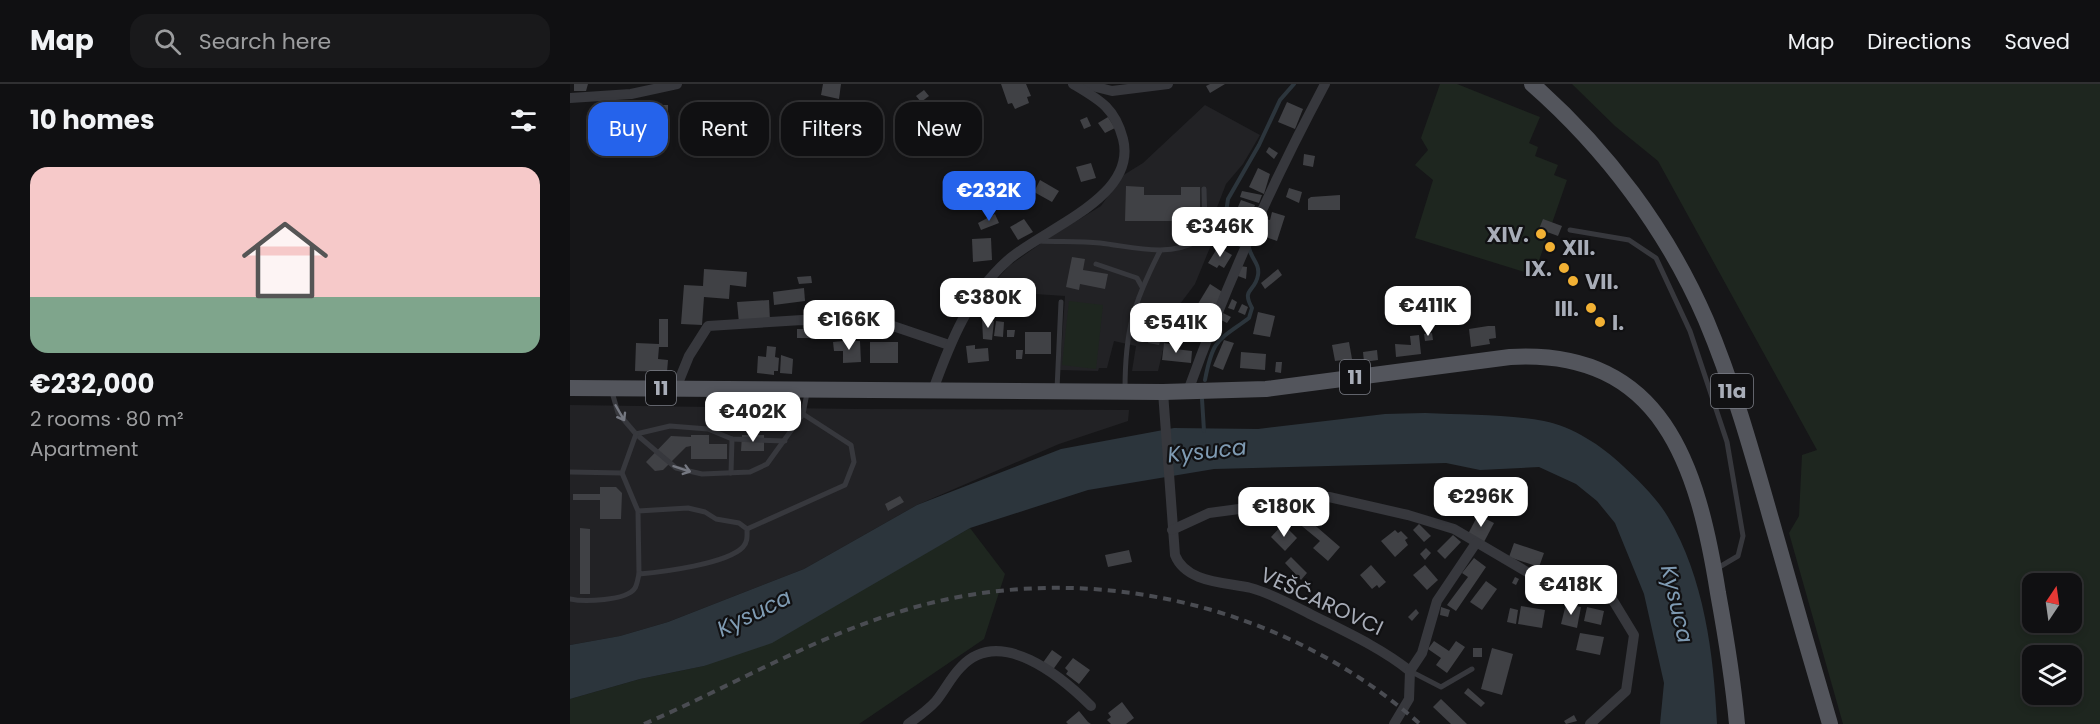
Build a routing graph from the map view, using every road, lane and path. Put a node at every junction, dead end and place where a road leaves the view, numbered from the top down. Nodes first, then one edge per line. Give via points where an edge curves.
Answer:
1 (677, 84) edge
2 (1073, 84) edge
3 (1084, 84) edge
4 (1168, 84) edge
5 (1325, 84) edge
6 (1533, 84) edge
7 (570, 98) edge
8 (1204, 189) dead end
9 (1570, 230) dead end
10 (1034, 241) junction
11 (1160, 251) junction
12 (1096, 264) dead end
13 (1142, 287) junction
14 (1061, 302) dead end
15 (949, 345) junction
16 (570, 388) edge
17 (610, 388) junction
18 (676, 388) junction
19 (808, 390) junction
20 (933, 390) junction
21 (1057, 390) junction
22 (1125, 390) junction
23 (1188, 391) junction
24 (1163, 392) junction
25 (803, 414) junction
26 (636, 434) junction
27 (732, 439) junction
28 (784, 441) junction
29 (570, 472) edge
30 (622, 473) junction
31 (731, 473) junction
32 (638, 511) junction
33 (747, 529) junction
34 (1172, 530) junction
35 (1476, 543) junction
36 (1715, 570) junction
37 (639, 574) junction
38 (570, 599) edge
39 (1472, 669) dead end
40 (1410, 671) junction
41 (1091, 706) dead end
42 (908, 724) edge
43 (1394, 724) edge
44 (1590, 724) edge
45 (1737, 724) edge
46 (1830, 724) edge

1 - 7 street via 631,94
2 - 10 street via 1100,101 1117,119 1126,152 1116,178 1099,199
3 - 4 street via 1112,91
5 - 23 street via 1247,239
6 - 46 main road, 11a via 1605,159 1652,221 1680,269 1721,358 1742,418
8 - 11 lane via 1205,224 1199,240 1184,249
9 - 36 lane via 1629,240 1656,258 1690,331 1727,441 1743,536 1738,556
10 - 11 lane via 1097,242
10 - 15 street via 1008,260 977,295
11 - 13 lane
12 - 13 lane via 1137,278
13 - 22 lane via 1125,346
14 - 21 lane
15 - 18 street via 890,324 802,320 708,326 689,356
15 - 20 street
16 - 17 main road, 11
17 - 18 main road, 11
17 -> 26 lane via 618,413
18 - 19 main road, 11
19 - 20 main road, 11
19 - 25 lane
20 - 21 main road, 11
21 - 22 main road, 11
22 - 24 main road, 11
23 - 24 main road, 11
23 - 36 main road, 11 via 1266,389 1510,357 1542,355 1584,364 1623,384 1645,401 1666,427 1698,492
24 - 34 street, VEŠČAROVCI
25 - 28 lane
25 - 33 lane via 851,445 854,462 845,485
26 - 27 lane via 670,426 708,429
26 - 30 lane
26 -> 31 lane via 676,468 702,474
27 - 28 lane
27 - 31 lane
28 - 31 lane via 767,464 750,472
29 - 30 lane
30 - 32 lane
32 - 33 lane via 688,507
32 - 37 lane
33 - 37 lane via 748,539 742,548 730,554 676,571
34 - 35 street via 1209,513 1329,497 1442,526
34 - 40 street, VEŠČAROVCI via 1179,566 1191,575 1276,597 1385,652
35 - 40 street via 1437,601 1422,653
35 - 44 street via 1527,572 1603,584 1634,635 1626,691
36 - 45 main road, 11
37 - 38 lane via 635,588 625,597
39 - 40 lane via 1441,687
40 - 43 street via 1409,699
41 - 42 street via 1073,688 1032,660 996,652 970,658 936,701

